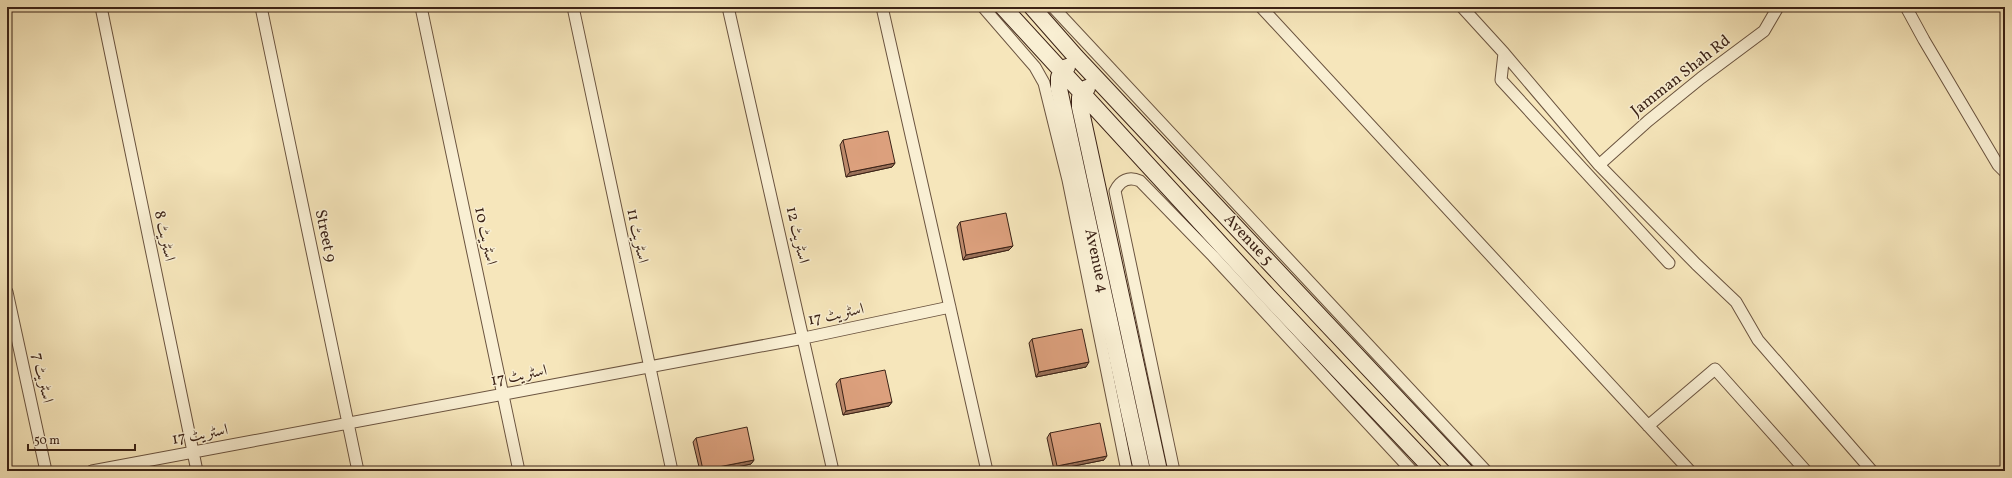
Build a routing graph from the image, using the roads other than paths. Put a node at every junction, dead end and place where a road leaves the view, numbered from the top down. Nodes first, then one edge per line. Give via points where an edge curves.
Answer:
1 (101, 7) edge
2 (261, 7) edge
3 (421, 7) edge
4 (573, 7) edge
5 (728, 7) edge
6 (882, 7) edge
7 (983, 7) edge
8 (1003, 7) edge
9 (1032, 7) edge
10 (1053, 7) edge
11 (1261, 7) edge
12 (1462, 7) edge
13 (1778, 7) edge
14 (1906, 7) edge
15 (1504, 53) junction
16 (1076, 57) junction
17 (1062, 72) junction
18 (1097, 79) junction
19 (1082, 93) junction
20 (1600, 165) junction
21 (2005, 172) edge
22 (1669, 263) dead end
23 (7, 292) edge
24 (950, 307) junction
25 (804, 338) junction
26 (649, 368) junction
27 (502, 395) junction
28 (347, 424) junction
29 (1648, 426) junction
30 (192, 452) junction
31 (46, 471) edge
32 (92, 471) edge
33 (196, 471) edge
34 (358, 471) edge
35 (518, 471) edge
36 (672, 471) edge
37 (833, 471) edge
38 (987, 471) edge
39 (1127, 471) edge
40 (1142, 471) edge
41 (1159, 471) edge
42 (1174, 471) edge
43 (1412, 471) edge
44 (1434, 471) edge
45 (1465, 471) edge
46 (1486, 471) edge
47 (1690, 471) edge
48 (1806, 471) edge
49 (1872, 471) edge

1 - 30 street, اسٹریٹ 8
2 - 28 street, Street 9
3 - 27 street, اسٹریٹ 10
4 - 26 street, اسٹریٹ 11
5 - 25 street, اسٹریٹ 12
6 - 24 street
7 - 39 street via 1035,67 1044,84 1068,180
8 - 17 main road, Avenue 5
9 - 16 main road, Avenue 5
10 - 46 street
11 - 29 street
12 - 15 street
13 - 20 street, Jamman Shah Rd via 1764,31 1660,112
14 - 21 street via 1998,165
15 - 20 street
15 - 22 street via 1501,80
16 - 17 main road
16 - 18 main road, Avenue 5
17 - 19 main road, Avenue 5
17 - 40 main road, Avenue 4 via 1058,82 1059,89
18 - 19 main road
18 - 45 main road, Avenue 5
19 - 41 main road, Avenue 4 via 1080,107
19 - 44 main road, Avenue 5
20 - 49 street via 1736,302 1758,340
23 - 31 street, اسٹریٹ 7
24 - 25 street, اسٹریٹ 17
24 - 38 street
25 - 26 street, اسٹریٹ 17
25 - 37 street, اسٹریٹ 12
26 - 27 street, اسٹریٹ 17
26 - 36 street, اسٹریٹ 11
27 - 28 street, اسٹریٹ 17
27 - 35 street, اسٹریٹ 10
28 - 30 street, اسٹریٹ 17
28 - 34 street, Street 9
29 - 47 street
29 - 48 street via 1715,369
30 - 32 street, اسٹریٹ 17
30 - 33 street, اسٹریٹ 8
42 - 43 street via 1115,191 1121,182 1127,179 1140,181

